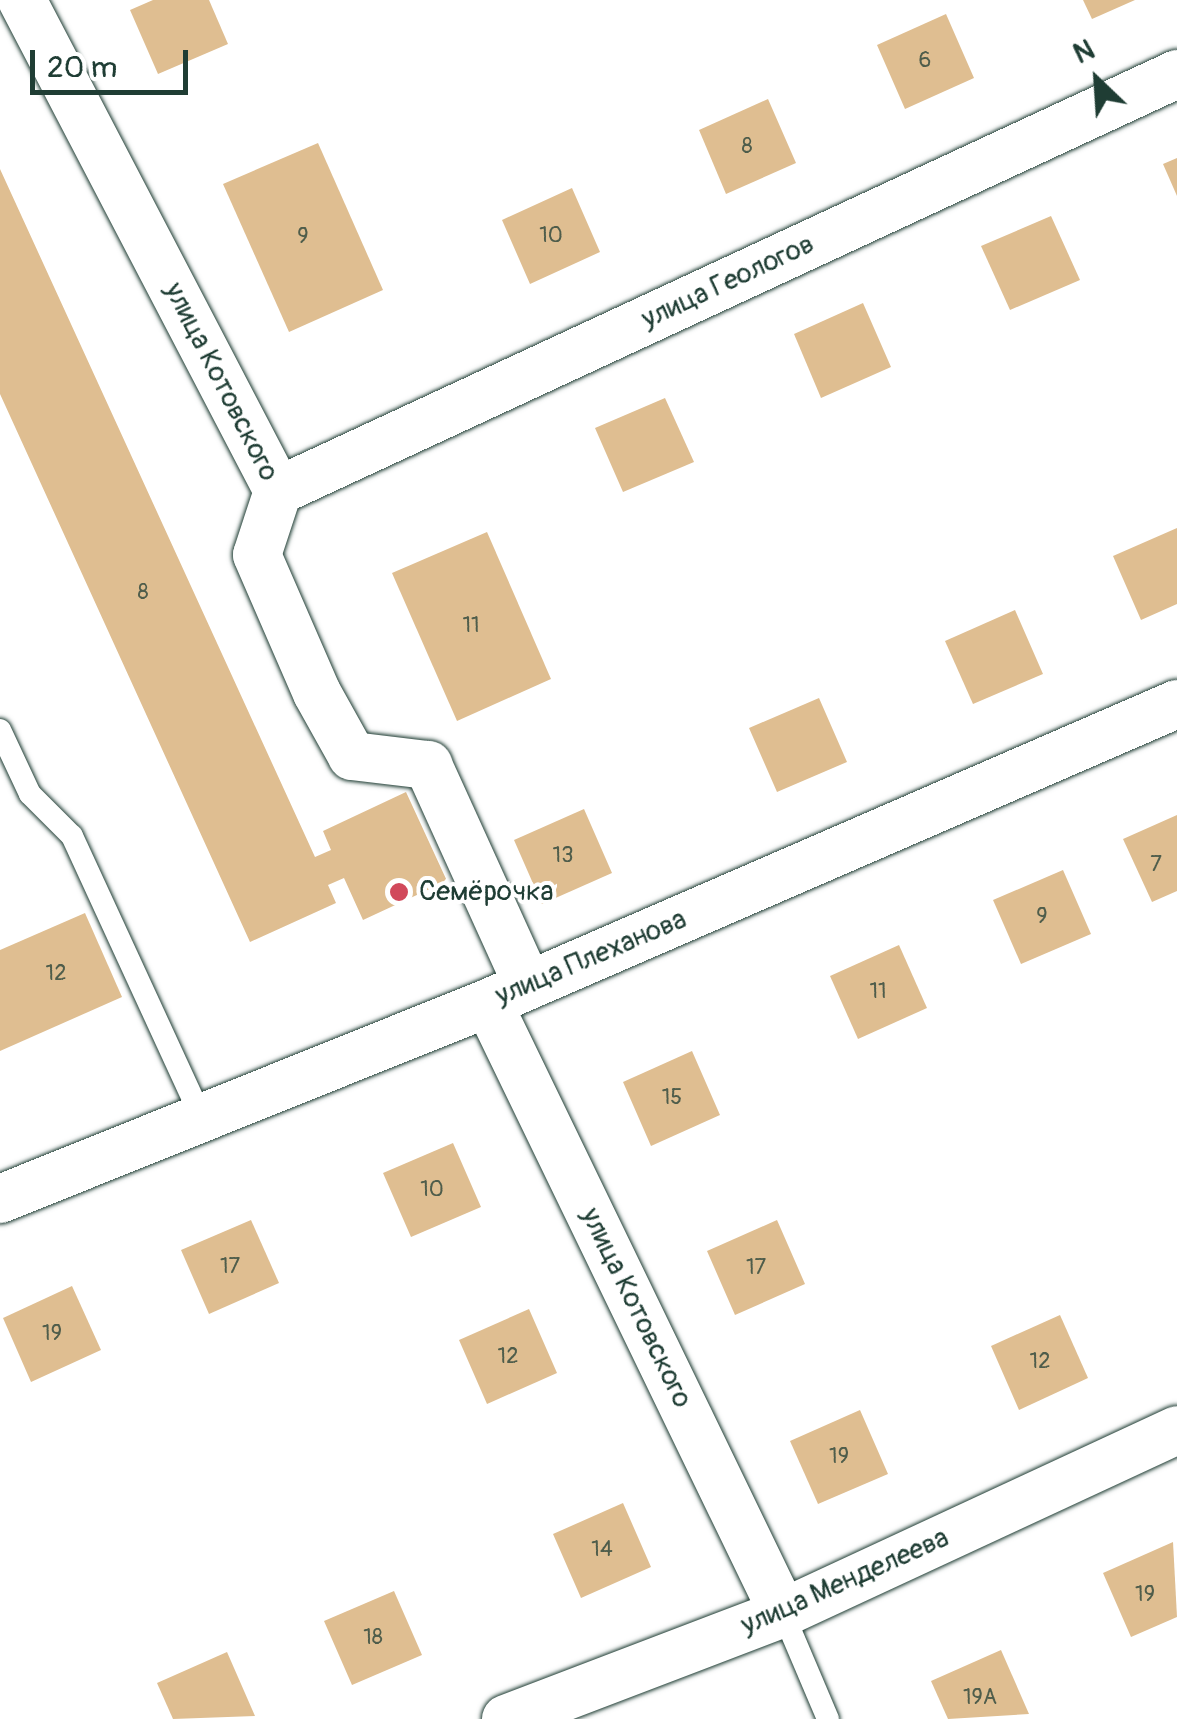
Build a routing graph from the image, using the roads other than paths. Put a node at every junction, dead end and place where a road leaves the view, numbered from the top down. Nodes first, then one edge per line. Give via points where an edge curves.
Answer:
1 (22, 0) edge
2 (1177, 74) edge
3 (278, 490) junction
4 (1177, 704) edge
5 (0, 730) edge
6 (508, 994) junction
7 (202, 1118) junction
8 (0, 1199) edge
9 (1177, 1430) edge
10 (783, 1613) junction
11 (506, 1719) edge
12 (828, 1719) edge

1 - 3 street, улица Котовского
2 - 3 street, улица Геологов
3 - 6 street, улица Котовского via 257,555 318,693 352,756 428,765
4 - 6 street, улица Плеханова
5 - 7 lane via 30,794 72,836
6 - 7 street, улица Плеханова
6 - 10 street, улица Котовского
7 - 8 street, улица Плеханова
9 - 10 street, улица Менделеева
10 - 11 street, улица Менделеева
10 - 12 lane

